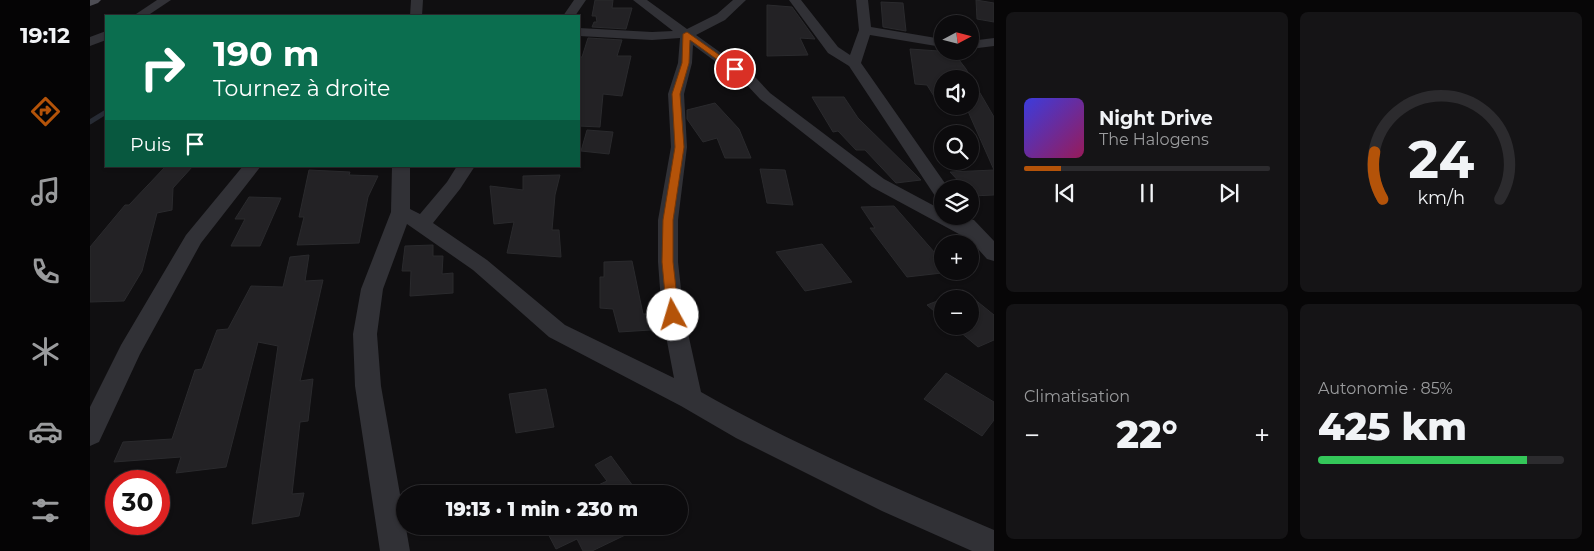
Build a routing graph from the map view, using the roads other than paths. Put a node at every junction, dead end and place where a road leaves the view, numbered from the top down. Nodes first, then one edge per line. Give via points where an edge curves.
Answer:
1 (165, 0) edge
2 (417, 0) edge
3 (580, 0) edge
4 (639, 0) edge
5 (740, 0) edge
6 (795, 0) edge
7 (862, 0) edge
8 (141, 15) edge
9 (416, 15) edge
10 (570, 15) edge
11 (865, 30) junction
12 (580, 32) edge
13 (105, 34) edge
14 (687, 34) junction
15 (90, 42) edge
16 (934, 42) edge
17 (994, 42) edge
18 (979, 44) edge
19 (854, 63) junction
20 (251, 167) edge
21 (400, 167) edge
22 (465, 167) edge
23 (934, 180) edge
24 (412, 218) junction
25 (968, 225) edge
26 (975, 235) joint
27 (979, 239) edge
28 (994, 254) edge
29 (690, 398) junction
30 (90, 434) edge
31 (994, 546) edge
32 (395, 551) edge

1 - 8 street
2 - 9 street
3 - 10 street
4 - 14 street
5 - 14 street via 721,17
6 - 19 street via 833,50
7 - 11 street
11 - 16 street
11 - 19 street
12 - 14 street via 652,36
13 - 15 street
14 - 26 street via 878,183
14 - 29 street via 685,63 676,94 680,147 668,220 668,262 673,315
17 - 18 street
19 - 23 street
20 - 30 street via 193,240 129,352
21 - 24 street
22 - 24 street via 454,185
24 - 29 street via 480,264 557,331
24 - 32 street via 392,240 372,290 366,334 368,386
25 - 26 street
27 - 28 street
29 - 31 street via 745,430

